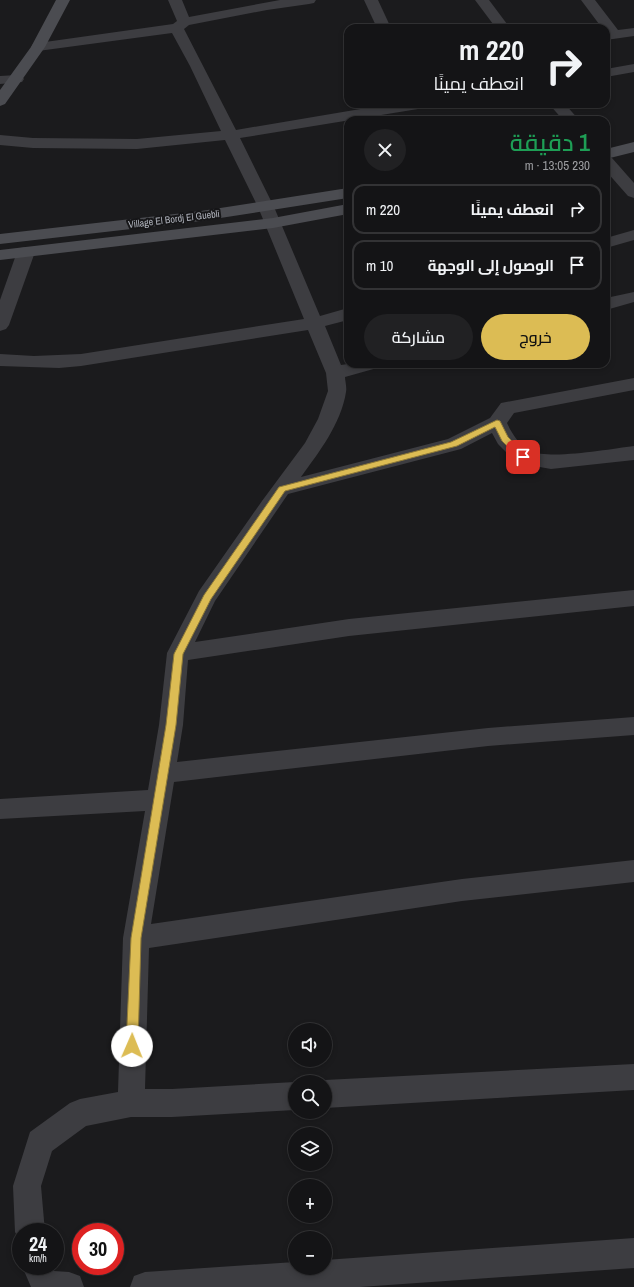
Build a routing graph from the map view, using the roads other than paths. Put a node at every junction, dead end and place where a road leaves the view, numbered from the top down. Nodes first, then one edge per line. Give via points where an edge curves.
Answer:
1 (62, 0) edge
2 (175, 0) edge
3 (308, 0) edge
4 (371, 0) edge
5 (482, 0) edge
6 (588, 0) edge
7 (382, 24) edge
8 (500, 24) edge
9 (603, 24) edge
10 (181, 25) junction
11 (634, 32) edge
12 (610, 36) edge
13 (38, 47) junction
14 (634, 68) edge
15 (610, 72) edge
16 (17, 79) junction
17 (0, 80) edge
18 (0, 101) edge
19 (394, 108) edge
20 (560, 108) edge
21 (344, 116) edge
22 (346, 116) edge
23 (568, 116) edge
24 (634, 134) edge
25 (231, 135) junction
26 (610, 139) edge
27 (0, 140) edge
28 (634, 147) edge
29 (610, 153) edge
30 (610, 166) edge
31 (634, 193) edge
32 (344, 194) edge
33 (344, 209) edge
34 (269, 215) junction
35 (634, 235) edge
36 (0, 239) edge
37 (610, 242) edge
38 (26, 252) junction
39 (0, 255) edge
40 (634, 297) edge
41 (610, 303) edge
42 (344, 315) edge
43 (315, 323) junction
44 (0, 325) edge
45 (0, 360) edge
46 (354, 368) edge
47 (335, 373) junction
48 (634, 384) edge
49 (497, 423) junction
50 (634, 454) edge
51 (282, 489) junction
52 (634, 598) edge
53 (178, 654) junction
54 (634, 726) edge
55 (163, 772) junction
56 (159, 800) junction
57 (0, 809) edge
58 (634, 871) edge
59 (136, 938) junction
60 (634, 1077) edge
61 (332, 1094) edge
62 (288, 1096) edge
63 (131, 1103) junction
64 (29, 1223) edge
65 (634, 1253) edge
66 (144, 1287) edge

1 - 13 main road
2 - 10 street
3 - 10 street via 267,6
4 - 7 street
5 - 8 street
6 - 9 street
10 - 13 street
10 - 25 street via 179,34
11 - 12 street
13 - 16 main road
14 - 15 street
16 - 17 street
16 - 18 main road
19 - 22 street
20 - 23 street
21 - 25 street
24 - 26 main road
25 - 27 street via 137,144 33,143
25 - 34 street
28 - 29 main road
30 - 31 street
32 - 34 main road, Village El Bordj El Guebli
33 - 34 main road, Village El Bordj El Guebli
34 - 36 main road, Village El Bordj El Guebli
34 - 38 main road, Village El Bordj El Guebli
34 - 43 street
35 - 37 street
38 - 39 main road, Village El Bordj El Guebli
38 - 44 street
40 - 41 street
42 - 43 street
43 - 45 street via 88,359 59,362
43 - 47 street
46 - 47 street
47 - 51 street via 337,391 328,419 312,447
48 - 49 street via 508,408
49 - 50 street via 505,439 523,457 551,462
49 - 51 street via 454,444
51 - 53 street via 207,597
52 - 53 street via 250,640
53 - 55 street via 171,725
54 - 55 street via 488,737
55 - 56 street
56 - 57 street
56 - 59 street
58 - 59 street via 462,890
59 - 63 street
60 - 61 street
62 - 63 street
63 - 64 street via 80,1113 40,1142 27,1186
65 - 66 street

